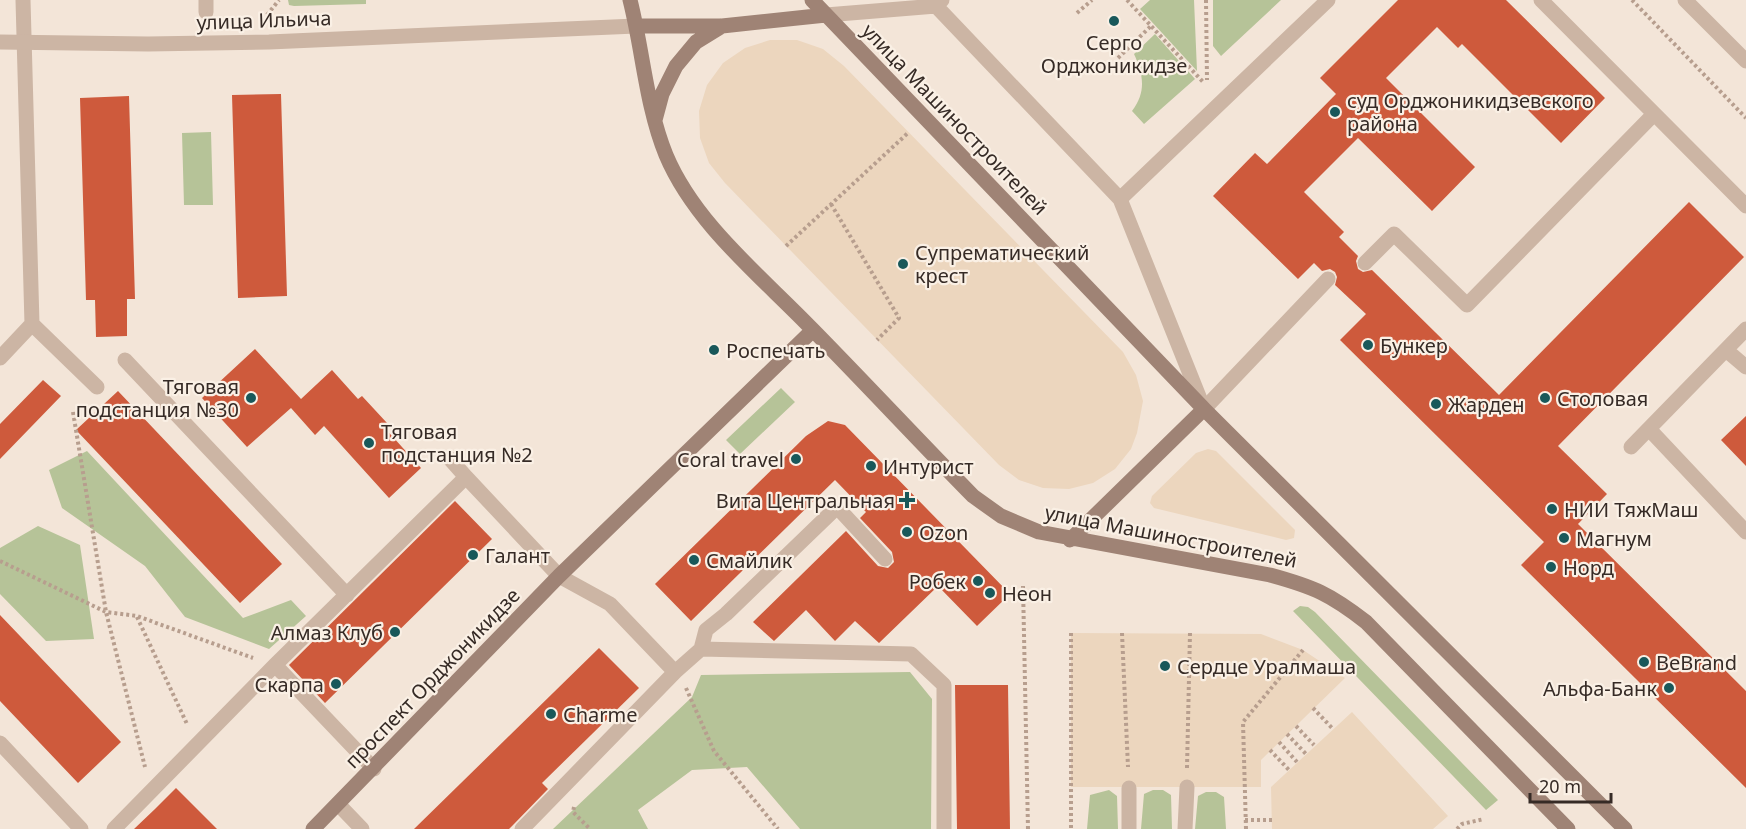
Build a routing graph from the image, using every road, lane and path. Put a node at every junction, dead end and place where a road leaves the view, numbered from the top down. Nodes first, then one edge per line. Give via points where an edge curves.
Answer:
1 (23, 0) edge
2 (279, 0) edge
3 (630, 0) edge
4 (812, 0) edge
5 (1092, 0) edge
6 (1206, 0) edge
7 (1328, 0) edge
8 (1541, 0) edge
9 (1632, 0) edge
10 (1685, 0) edge
11 (1130, 1) edge
12 (939, 3) edge
13 (1077, 13) dead end
14 (267, 15) dead end
15 (826, 15) junction
16 (636, 26) junction
17 (722, 26) junction
18 (1151, 26) junction
19 (24, 41) junction
20 (0, 42) edge
21 (1118, 58) dead end
22 (1746, 61) edge
23 (1654, 114) junction
24 (1746, 118) edge
25 (654, 123) junction
26 (909, 132) dead end
27 (1120, 199) junction
28 (831, 204) junction
29 (1746, 206) edge
30 (786, 246) dead end
31 (1365, 263) dead end
32 (1328, 279) dead end
33 (32, 324) junction
34 (1746, 328) edge
35 (813, 330) junction
36 (877, 340) dead end
37 (1726, 350) junction
38 (0, 358) edge
39 (125, 360) dead end
40 (1746, 366) edge
41 (97, 387) dead end
42 (1204, 409) junction
43 (73, 412) dead end
44 (1648, 429) junction
45 (1631, 447) dead end
46 (450, 459) dead end
47 (466, 477) junction
48 (1746, 532) edge
49 (1070, 540) junction
50 (885, 559) dead end
51 (0, 561) edge
52 (559, 576) junction
53 (1023, 586) dead end
54 (347, 595) junction
55 (106, 612) junction
56 (137, 616) junction
57 (1071, 633) dead end
58 (1122, 633) dead end
59 (1190, 633) dead end
60 (701, 649) junction
61 (1303, 650) dead end
62 (274, 665) junction
63 (675, 672) junction
64 (1313, 708) dead end
65 (1296, 726) dead end
66 (1333, 729) dead end
67 (1287, 734) dead end
68 (1279, 742) dead end
69 (0, 743) edge
70 (1314, 745) dead end
71 (198, 746) junction
72 (1270, 750) dead end
73 (1306, 754) dead end
74 (1297, 762) dead end
75 (374, 769) junction
76 (1289, 770) dead end
77 (1187, 787) joint
78 (1129, 788) joint
79 (151, 792) junction
80 (338, 804) junction
81 (1484, 819) dead end
82 (1245, 820) junction
83 (1272, 820) dead end
84 (81, 829) edge
85 (114, 829) edge
86 (313, 829) edge
87 (362, 829) edge
88 (522, 829) edge
89 (778, 829) edge
90 (944, 829) edge
91 (1028, 829) edge
92 (1071, 829) edge
93 (1129, 829) edge
94 (1185, 829) edge
95 (1245, 829) edge
96 (1456, 829) edge
97 (1568, 829) edge
98 (1625, 829) edge

1 - 19 street
2 - 14 path
3 - 16 main road, улица Машиностроителей
4 - 15 main road, улица Машиностроителей
5 - 13 path
6 - 18 path via 1205,82
7 - 27 street
8 - 23 street
9 - 24 path
10 - 22 street
11 - 18 path
12 - 15 street
12 - 27 street
15 - 17 main road
15 - 42 main road, улица Машиностроителей
16 - 17 main road
16 - 19 street, улица Ильича via 258,42
16 - 25 main road, улица Машиностроителей
17 - 25 main road via 696,42 676,66
18 - 21 path
19 - 20 street, улица Ильича
19 - 33 street
23 - 29 street
23 - 31 street via 1467,305 1394,234
25 - 35 main road, улица Машиностроителей via 667,157 708,220
26 - 28 path
27 - 42 street
28 - 30 path
28 - 36 path via 899,318
32 - 42 street
33 - 38 street
33 - 41 street
34 - 37 street
35 - 49 main road, улица Машиностроителей via 987,508 1018,525
35 - 52 main road, проспект Орджоникидзе
37 - 40 street
37 - 44 street
39 - 54 street
42 - 49 main road
42 - 98 main road, улица Машиностроителей
43 - 55 path
44 - 45 street
44 - 48 street
46 - 47 street
47 - 52 street
47 - 54 street
49 - 97 main road, улица Машиностроителей via 1270,575 1333,597 1366,622
50 - 60 street via 837,507 706,630
51 - 55 path
52 - 63 street via 610,604
52 - 75 main road, проспект Орджоникидзе
53 - 91 path
54 - 62 street
55 - 56 path
55 - 79 path
56 - 62 path
56 - 71 path
57 - 92 path
58 - 78 path
59 - 77 path
60 - 63 street
60 - 90 street via 911,654 944,685
61 - 82 path via 1243,722
62 - 71 street
62 - 75 street
63 - 88 street
63 - 89 path via 692,697 714,751
64 - 66 path
65 - 70 path
67 - 73 path
68 - 74 path
69 - 84 street
71 - 79 street
72 - 76 path
75 - 80 main road, проспект Орджоникидзе
77 - 94 street
78 - 93 street
79 - 85 street
80 - 86 main road, проспект Орджоникидзе
80 - 87 street
81 - 96 path
82 - 83 path
82 - 95 path

